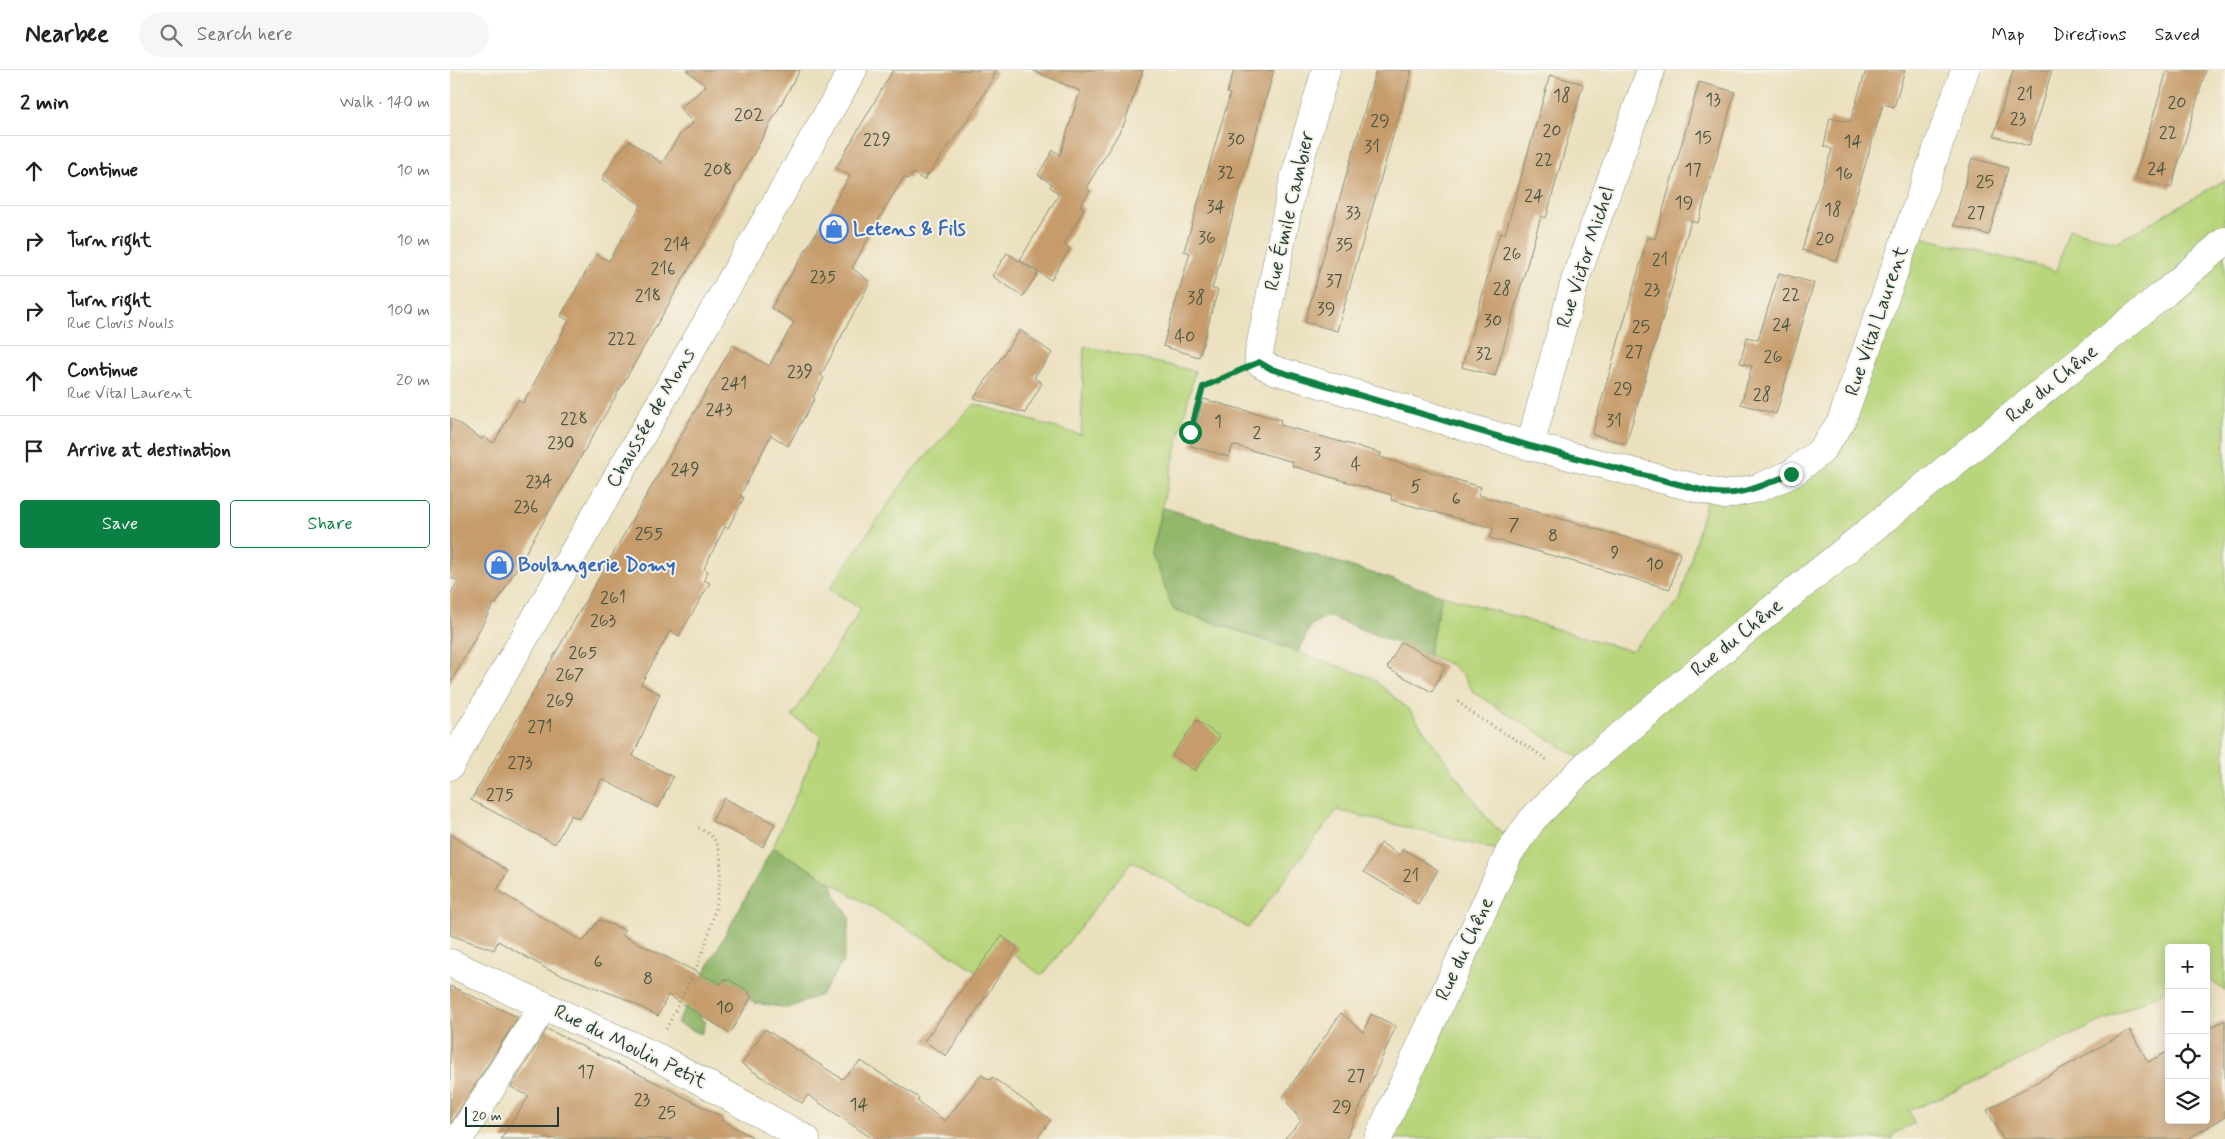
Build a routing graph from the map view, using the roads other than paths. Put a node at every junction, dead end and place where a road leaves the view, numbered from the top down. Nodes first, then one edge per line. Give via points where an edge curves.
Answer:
1 (853, 70) edge
2 (1326, 70) edge
3 (1651, 70) edge
4 (1965, 70) edge
5 (2225, 241) edge
6 (1259, 358) joint
7 (1530, 446) junction
8 (450, 766) edge
9 (450, 963) edge
10 (544, 1005) junction
11 (459, 1139) edge
12 (806, 1139) edge
13 (1378, 1139) edge

1 - 8 street, Chaussée de Mons
2 - 6 street, Rue Émile Cambier via 1292,187
3 - 7 street, Rue Victor Michel via 1577,274
4 - 7 street, Rue Vital Laurent via 1841,422 1820,452 1791,474 1724,496
5 - 13 street, Rue du Chêne via 1670,693 1588,763 1532,820 1509,853
6 - 7 street, Rue Vital Laurent via 1271,369
9 - 10 street, Rue du Moulin Petit
10 - 11 street
10 - 12 street, Rue du Moulin Petit via 654,1056

